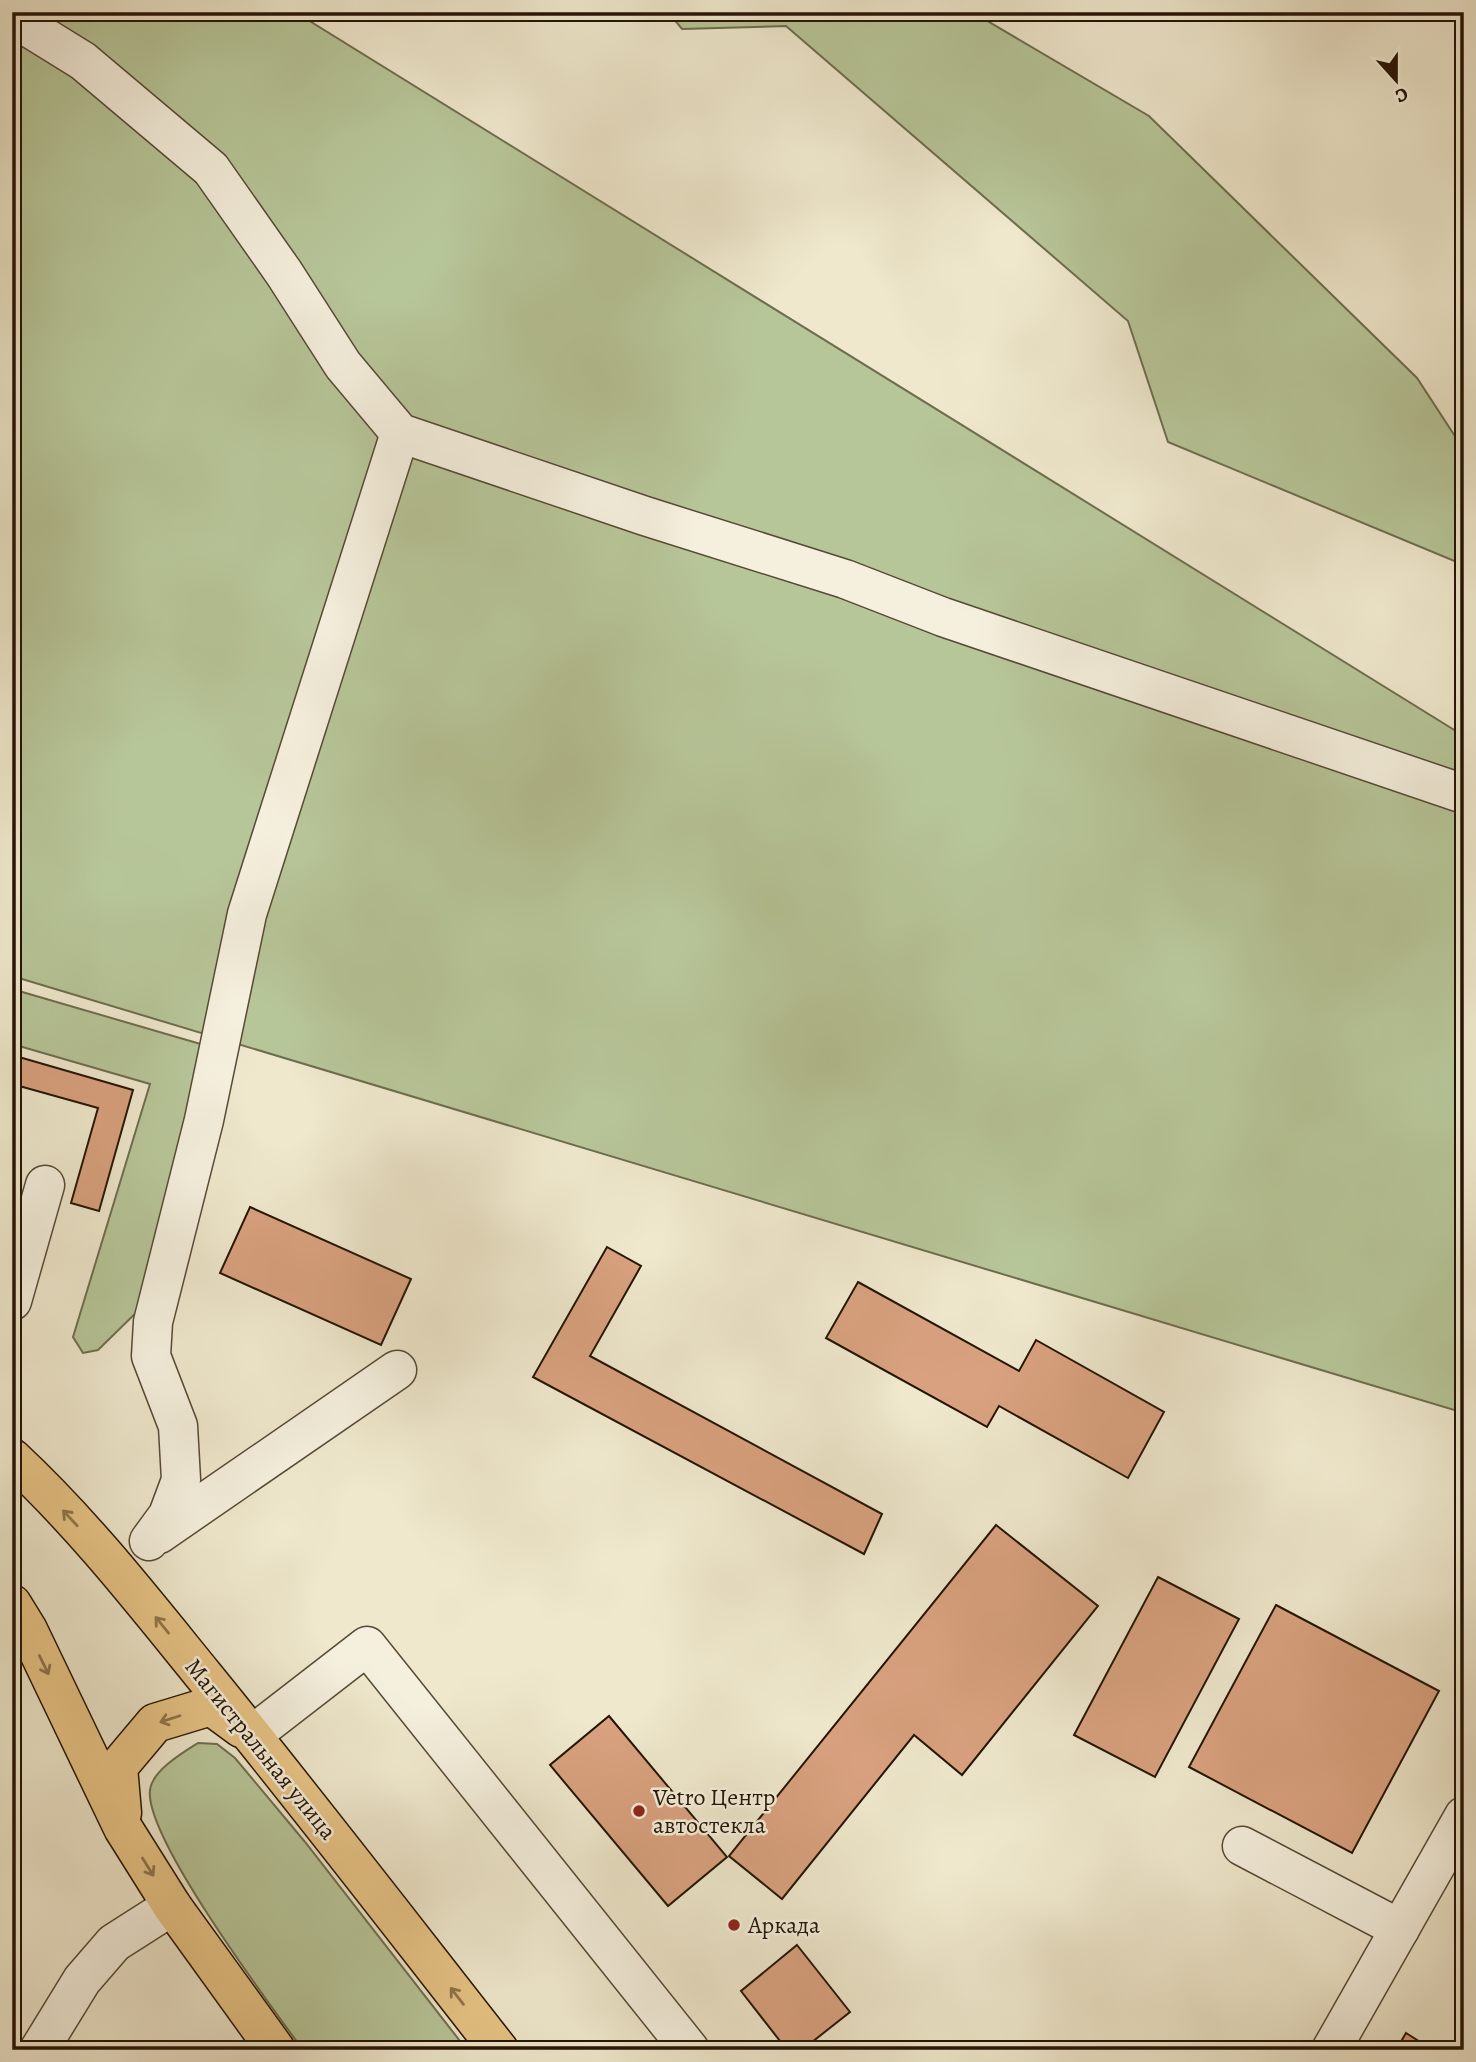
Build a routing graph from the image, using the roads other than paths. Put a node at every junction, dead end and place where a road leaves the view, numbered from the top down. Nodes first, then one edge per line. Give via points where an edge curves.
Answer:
1 (12, 18) edge
2 (400, 433) junction
3 (1458, 792) dead end
4 (45, 1185) dead end
5 (12, 1301) edge
6 (397, 1370) dead end
7 (12, 1458) edge
8 (149, 1541) junction
9 (116, 1568) junction
10 (12, 1604) edge
11 (252, 1735) junction
12 (1464, 1816) edge
13 (123, 1828) junction
14 (1242, 1846) dead end
15 (172, 1906) junction
16 (1400, 1929) junction
17 (39, 2050) edge
18 (276, 2050) edge
19 (499, 2050) edge
20 (690, 2050) edge
21 (1331, 2050) edge

1 - 2 street via 83,61 211,169 343,365
2 - 3 street via 845,579 943,617
2 - 8 street via 247,914 204,1120 153,1322 151,1356 178,1426 181,1480 168,1515
4 - 5 street
6 - 8 street
9 -> 7 main road, Магистральная улица
8 - 9 street
11 -> 9 main road, Магистральная улица
10 -> 13 main road
11 -> 13 main road via 211,1706 155,1723 118,1768
19 -> 11 main road, Магистральная улица
11 - 20 street via 367,1646
12 - 16 street
13 -> 15 main road
14 - 16 street
15 - 17 street via 114,1943 82,1980
15 - 18 main road
16 - 21 street

